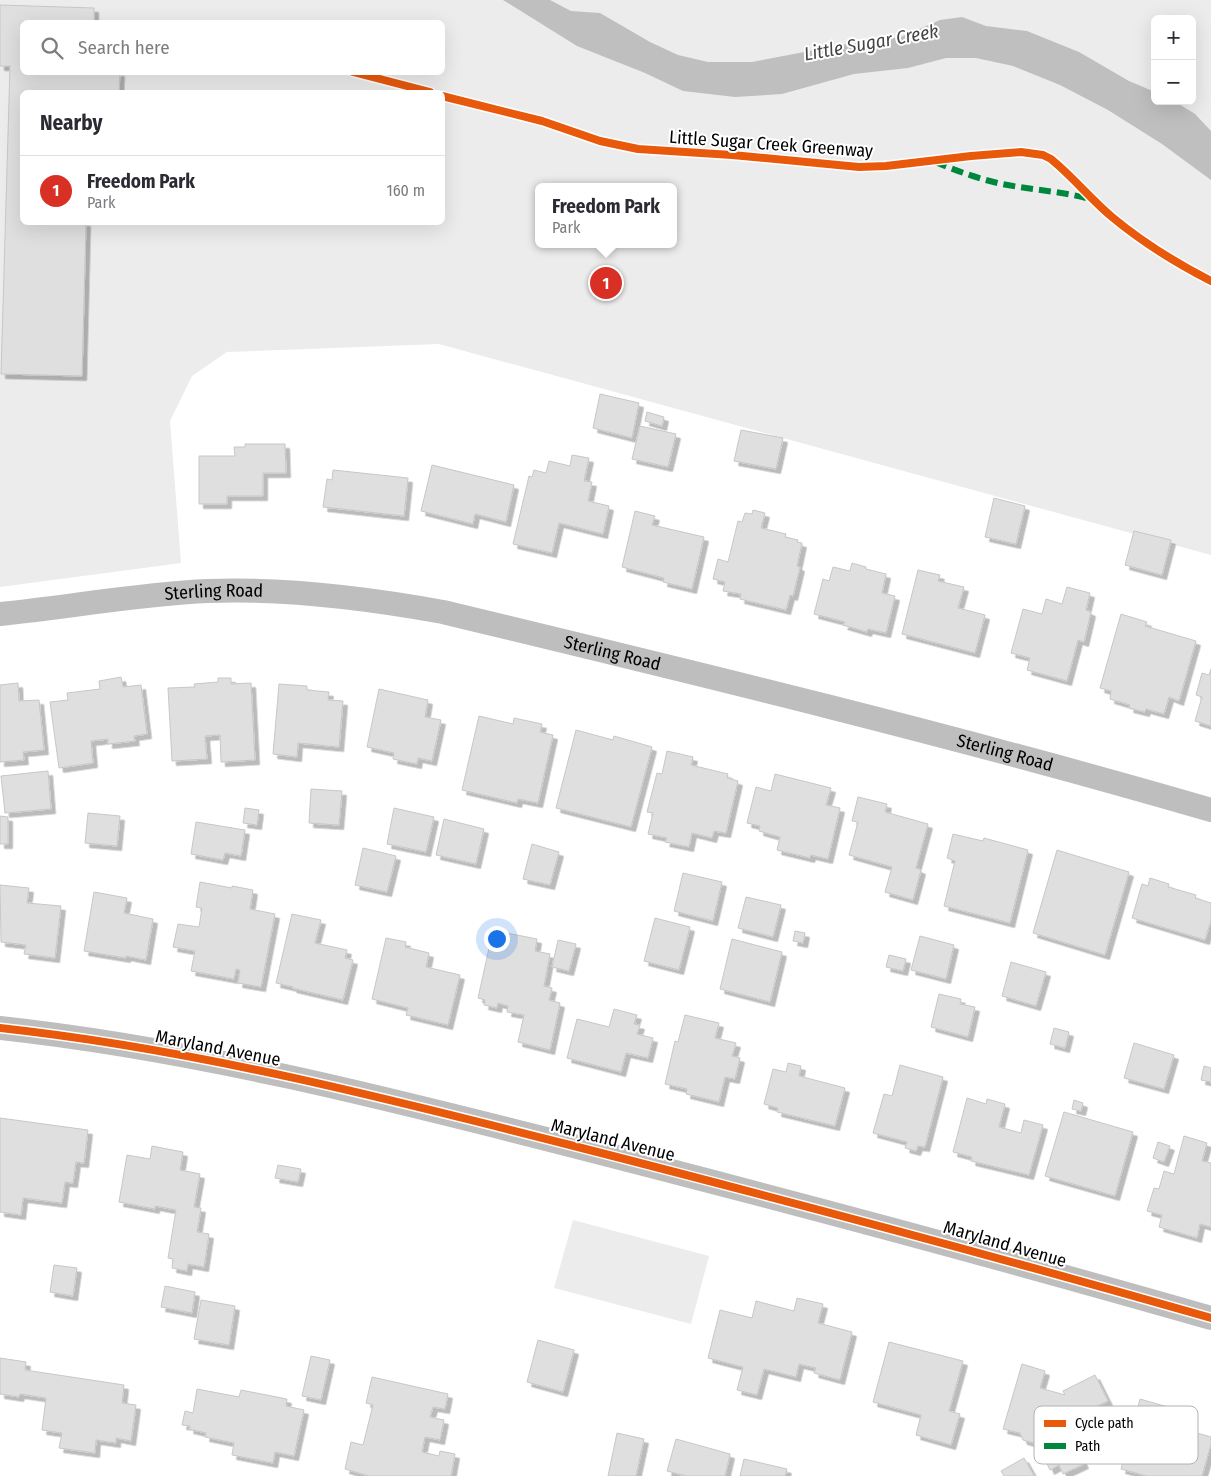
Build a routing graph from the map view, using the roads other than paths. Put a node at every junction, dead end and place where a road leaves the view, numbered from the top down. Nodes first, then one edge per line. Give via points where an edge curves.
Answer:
1 (0, 614) edge
2 (1211, 810) edge
3 (0, 1028) edge
4 (1211, 1318) edge

1 - 2 street, Sterling Road via 210,591 315,594 406,605 724,680
3 - 4 street, Maryland Avenue via 193,1058 400,1102 883,1226

